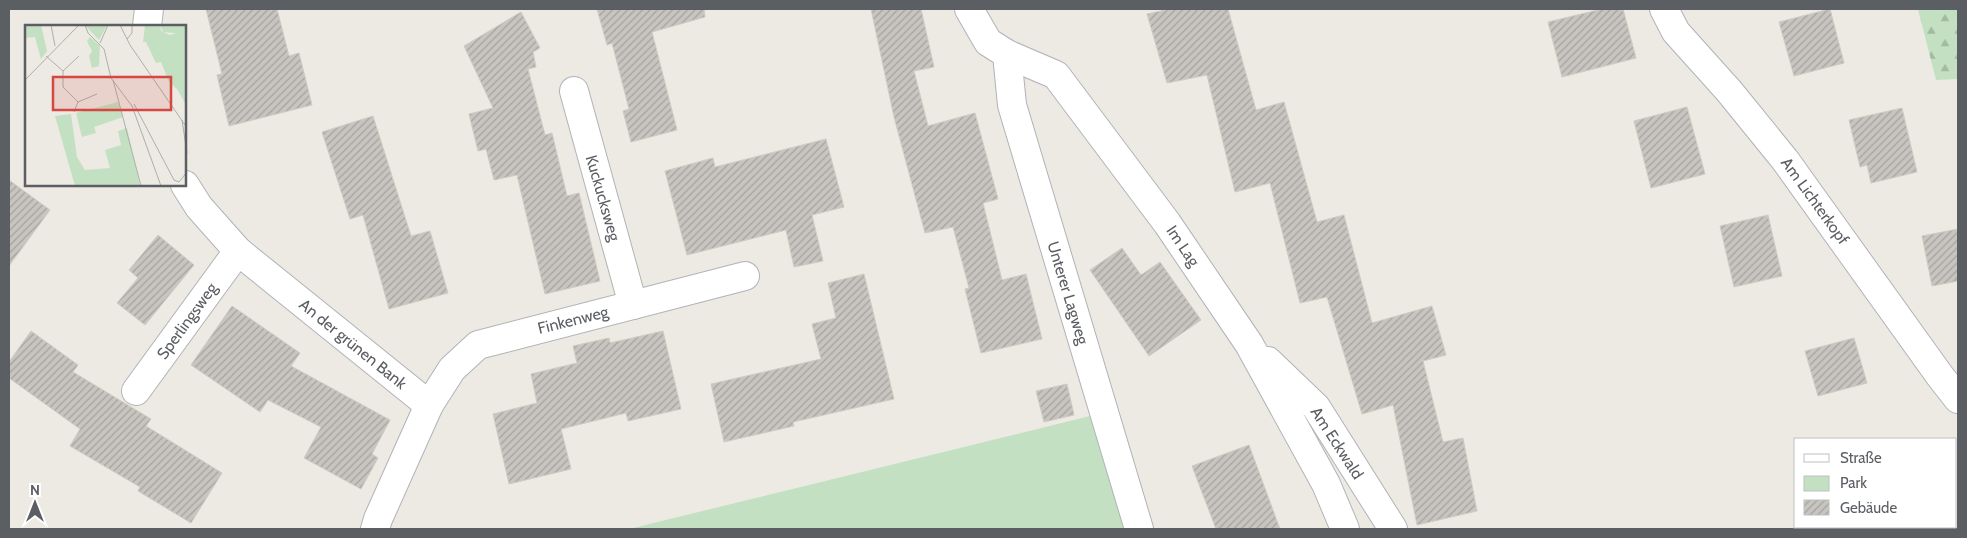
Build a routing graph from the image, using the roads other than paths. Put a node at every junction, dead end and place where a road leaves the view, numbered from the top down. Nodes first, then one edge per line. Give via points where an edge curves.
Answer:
1 (149, 9) edge
2 (969, 9) edge
3 (1664, 9) edge
4 (147, 25) edge
5 (1006, 54) junction
6 (574, 91) dead end
7 (186, 186) edge
8 (238, 251) junction
9 (745, 276) dead end
10 (633, 305) junction
11 (1249, 344) junction
12 (136, 391) dead end
13 (1958, 399) edge
14 (429, 405) junction
15 (375, 529) edge
16 (1139, 529) edge
17 (1345, 529) edge
18 (1393, 529) edge

1 - 4 street
2 - 5 street, Im Lag via 988,42
3 - 13 street, Am Lichterkopf via 1676,32 1785,160
5 - 11 street, Im Lag via 1056,74 1167,223
5 - 16 street, Unterer Lagweg via 1012,106
6 - 10 street, Kuckucksweg
7 - 8 street, An der grünen Bank
8 - 12 street, Sperlingsweg
8 - 14 street, An der grünen Bank
9 - 10 street, Finkenweg
10 - 14 street, Finkenweg via 478,344 452,369
11 - 17 street, Im Lag via 1326,484
11 - 18 street, Am Eckwald via 1316,407
14 - 15 street

